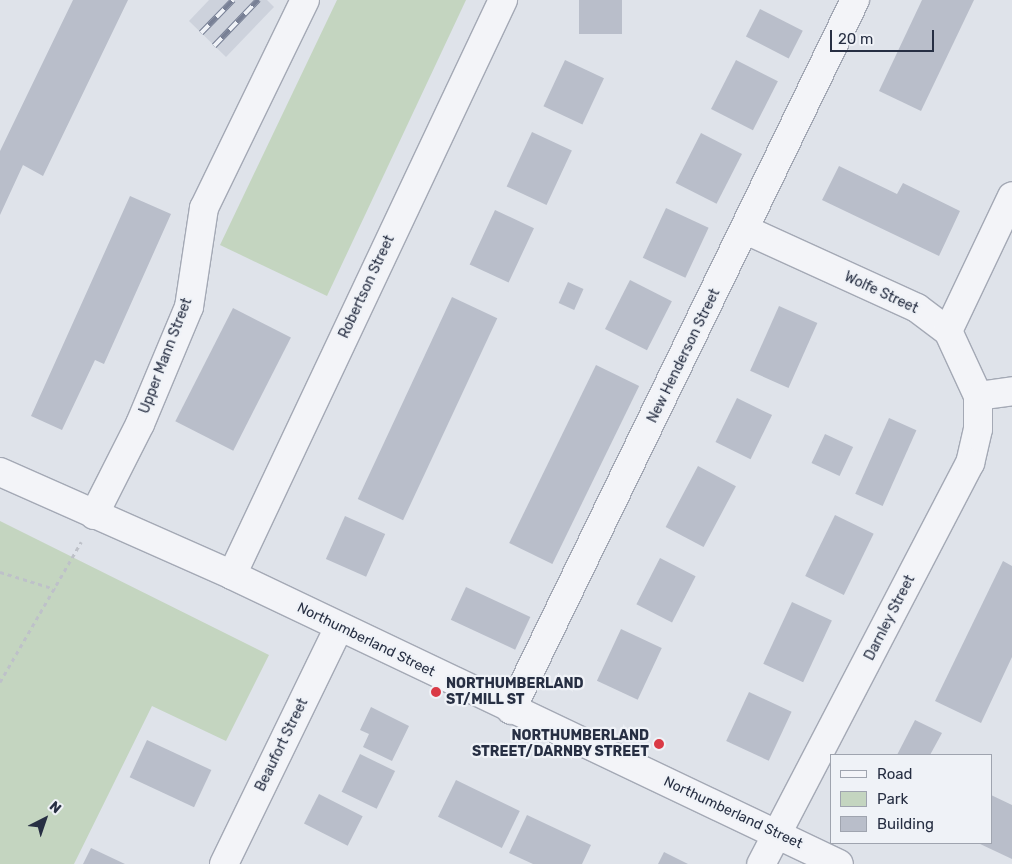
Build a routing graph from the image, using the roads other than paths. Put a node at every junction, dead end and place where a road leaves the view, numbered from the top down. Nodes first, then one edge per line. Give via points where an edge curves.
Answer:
1 (305, 0) edge
2 (503, 0) edge
3 (855, 0) edge
4 (1012, 196) edge
5 (746, 230) junction
6 (948, 331) junction
7 (1012, 391) edge
8 (978, 396) junction
9 (0, 472) edge
10 (94, 515) junction
11 (232, 575) junction
12 (339, 626) junction
13 (511, 710) junction
14 (778, 834) junction
15 (224, 864) edge
16 (761, 864) edge
17 (839, 864) edge

1 - 10 street, Upper Mann Street via 204,208 189,307 140,424
2 - 11 street, Robertson Street
3 - 5 street, New Henderson Street
4 - 6 street
5 - 6 street, Wolfe Street via 917,308
5 - 13 street, New Henderson Street
6 - 8 street, Wolfe Street
7 - 8 street
8 - 14 street, Darnley Street via 978,429 970,463
9 - 10 street, Northumberland Street
10 - 11 street, Northumberland Street
11 - 12 street, Northumberland Street
12 - 13 street, Northumberland Street
12 - 15 street, Beaufort Street
13 - 14 street, Northumberland Street
14 - 16 street, Darnley Street
14 - 17 street, Northumberland Street

